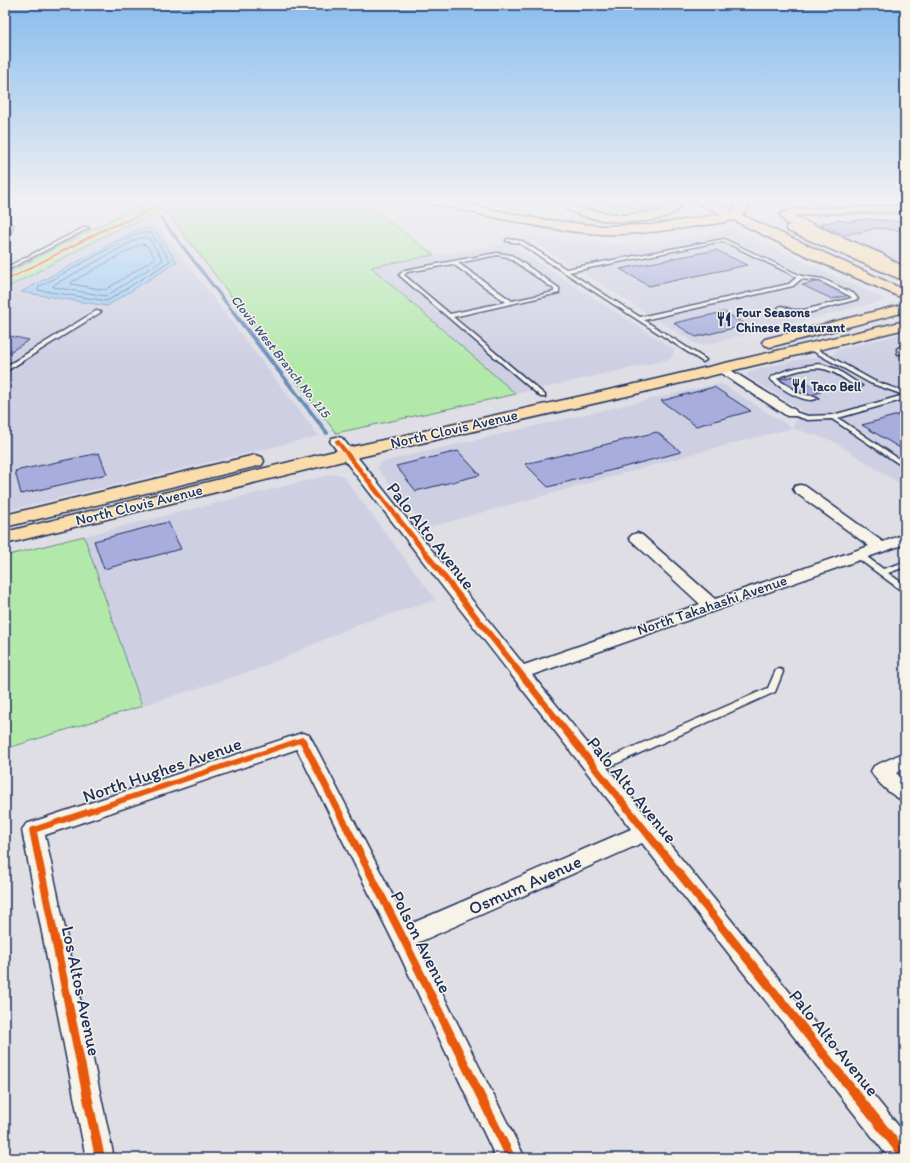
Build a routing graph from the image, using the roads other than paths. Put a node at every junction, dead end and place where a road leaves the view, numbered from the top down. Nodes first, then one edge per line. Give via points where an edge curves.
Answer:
1 (34, 255) edge
2 (490, 255) edge
3 (505, 255) edge
4 (541, 255) edge
5 (646, 255) edge
6 (755, 255) edge
7 (816, 255) edge
8 (855, 255) edge
9 (873, 255) edge
10 (454, 262) junction
11 (5, 270) edge
12 (565, 271) junction
13 (905, 273) edge
14 (800, 277) junction
15 (905, 277) edge
16 (905, 295) edge
17 (511, 303) junction
18 (781, 308) dead end
19 (905, 308) edge
20 (98, 312) dead end
21 (449, 316) junction
22 (639, 319) junction
23 (905, 325) edge
24 (816, 330) junction
25 (905, 345) edge
26 (812, 348) junction
27 (900, 353) dead end
28 (702, 360) junction
29 (720, 368) junction
30 (5, 370) edge
31 (859, 386) dead end
32 (905, 395) edge
33 (543, 396) junction
34 (815, 398) dead end
35 (791, 413) joint
36 (833, 417) junction
37 (342, 447) junction
38 (905, 466) edge
39 (800, 489) dead end
40 (5, 521) edge
41 (5, 538) edge
42 (637, 538) dead end
43 (905, 538) edge
44 (880, 547) junction
45 (859, 555) junction
46 (905, 564) edge
47 (882, 572) junction
48 (905, 589) edge
49 (711, 605) junction
50 (779, 672) dead end
51 (519, 673) junction
52 (302, 740) joint
53 (905, 759) edge
54 (595, 768) junction
55 (905, 793) edge
56 (33, 830) joint
57 (646, 832) junction
58 (403, 938) junction
59 (905, 1156) edge
60 (100, 1158) edge
61 (511, 1158) edge

1 - 11 lane
2 - 10 lane
3 - 17 lane via 557,289 556,293
4 - 12 lane
5 - 12 lane
6 - 14 lane
7 - 16 main road
8 - 15 main road
9 - 13 main road
10 - 17 lane
10 - 21 lane via 405,271 401,275
12 - 22 lane
14 - 18 lane via 821,280 852,295 855,299 804,312 792,312
14 - 22 lane via 791,285
17 - 21 lane
19 - 24 main road, North Clovis Avenue
20 - 30 lane
21 - 33 lane
22 - 28 lane
23 - 26 main road, North Clovis Avenue
24 - 28 main road, North Clovis Avenue
24 - 29 main road via 779,346 723,361 718,363
25 - 27 lane
26 - 29 main road, North Clovis Avenue
26 - 32 lane via 872,382
28 - 33 main road, North Clovis Avenue
29 - 35 street
29 - 37 main road, North Clovis Avenue
31 - 34 lane via 822,366 776,376 773,379 799,396
32 - 36 lane
33 - 37 main road, North Clovis Avenue
35 - 36 lane via 808,418
36 - 38 lane
37 - 40 main road, North Clovis Avenue
37 - 41 main road, North Clovis Avenue
37 - 51 street, Palo Alto Avenue
39 - 44 street
42 - 49 street
43 - 44 street, North Takahashi Avenue
44 - 45 street, North Takahashi Avenue
45 - 47 lane
45 - 49 street, North Takahashi Avenue
46 - 47 lane
47 - 48 lane
49 - 51 street, North Takahashi Avenue
50 - 54 lane via 772,690
51 - 54 street, Palo Alto Avenue
52 - 56 street, North Hughes Avenue
52 - 58 street, Polson Avenue
53 - 55 street via 881,771
54 - 57 street, Palo Alto Avenue
56 - 60 street, Los Altos Avenue
57 - 58 street, Osmum Avenue
57 - 59 street, Palo Alto Avenue
58 - 61 street, Polson Avenue

